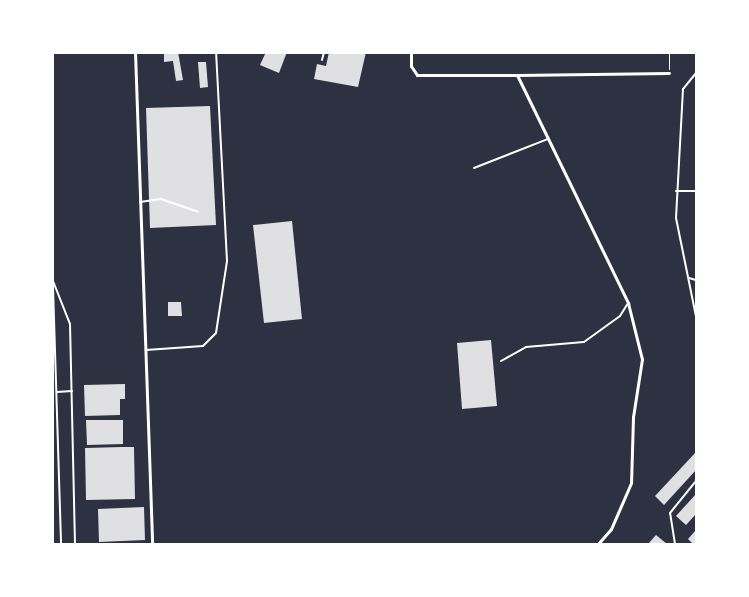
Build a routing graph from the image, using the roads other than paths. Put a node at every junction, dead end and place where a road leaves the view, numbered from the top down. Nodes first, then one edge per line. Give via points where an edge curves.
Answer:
1 (135, 52) edge
2 (216, 52) edge
3 (324, 52) edge
4 (411, 52) edge
5 (322, 60) dead end
6 (696, 72) edge
7 (669, 73) road end
8 (517, 75) junction
9 (548, 139) junction
10 (474, 168) dead end
11 (676, 191) junction
12 (696, 191) edge
13 (140, 202) junction
14 (198, 212) dead end
15 (688, 278) junction
16 (53, 279) edge
17 (696, 280) edge
18 (628, 303) junction
19 (54, 311) edge
20 (696, 316) edge
21 (145, 350) junction
22 (500, 361) dead end
23 (72, 391) junction
24 (57, 392) junction
25 (696, 481) edge
26 (61, 544) edge
27 (75, 544) edge
28 (152, 544) edge
29 (598, 544) edge
30 (675, 544) edge

1 - 13 street
2 - 21 lane via 228,260 216,334 203,346
3 - 5 lane
4 - 8 street via 411,66 417,75
6 - 11 lane via 683,90
7 - 8 street
8 - 9 street
9 - 10 lane
9 - 18 street
11 - 12 lane
11 - 15 lane via 676,218
13 - 14 lane via 161,198
13 - 21 street
15 - 17 lane
15 - 20 lane
16 - 19 lane
16 - 23 lane via 69,320
18 - 22 lane via 620,316 584,342 526,347
18 - 29 street via 642,359 633,417 631,483 611,529
19 - 24 lane
21 - 28 street
23 - 24 lane
23 - 27 lane
24 - 26 lane
25 - 30 lane via 670,513

